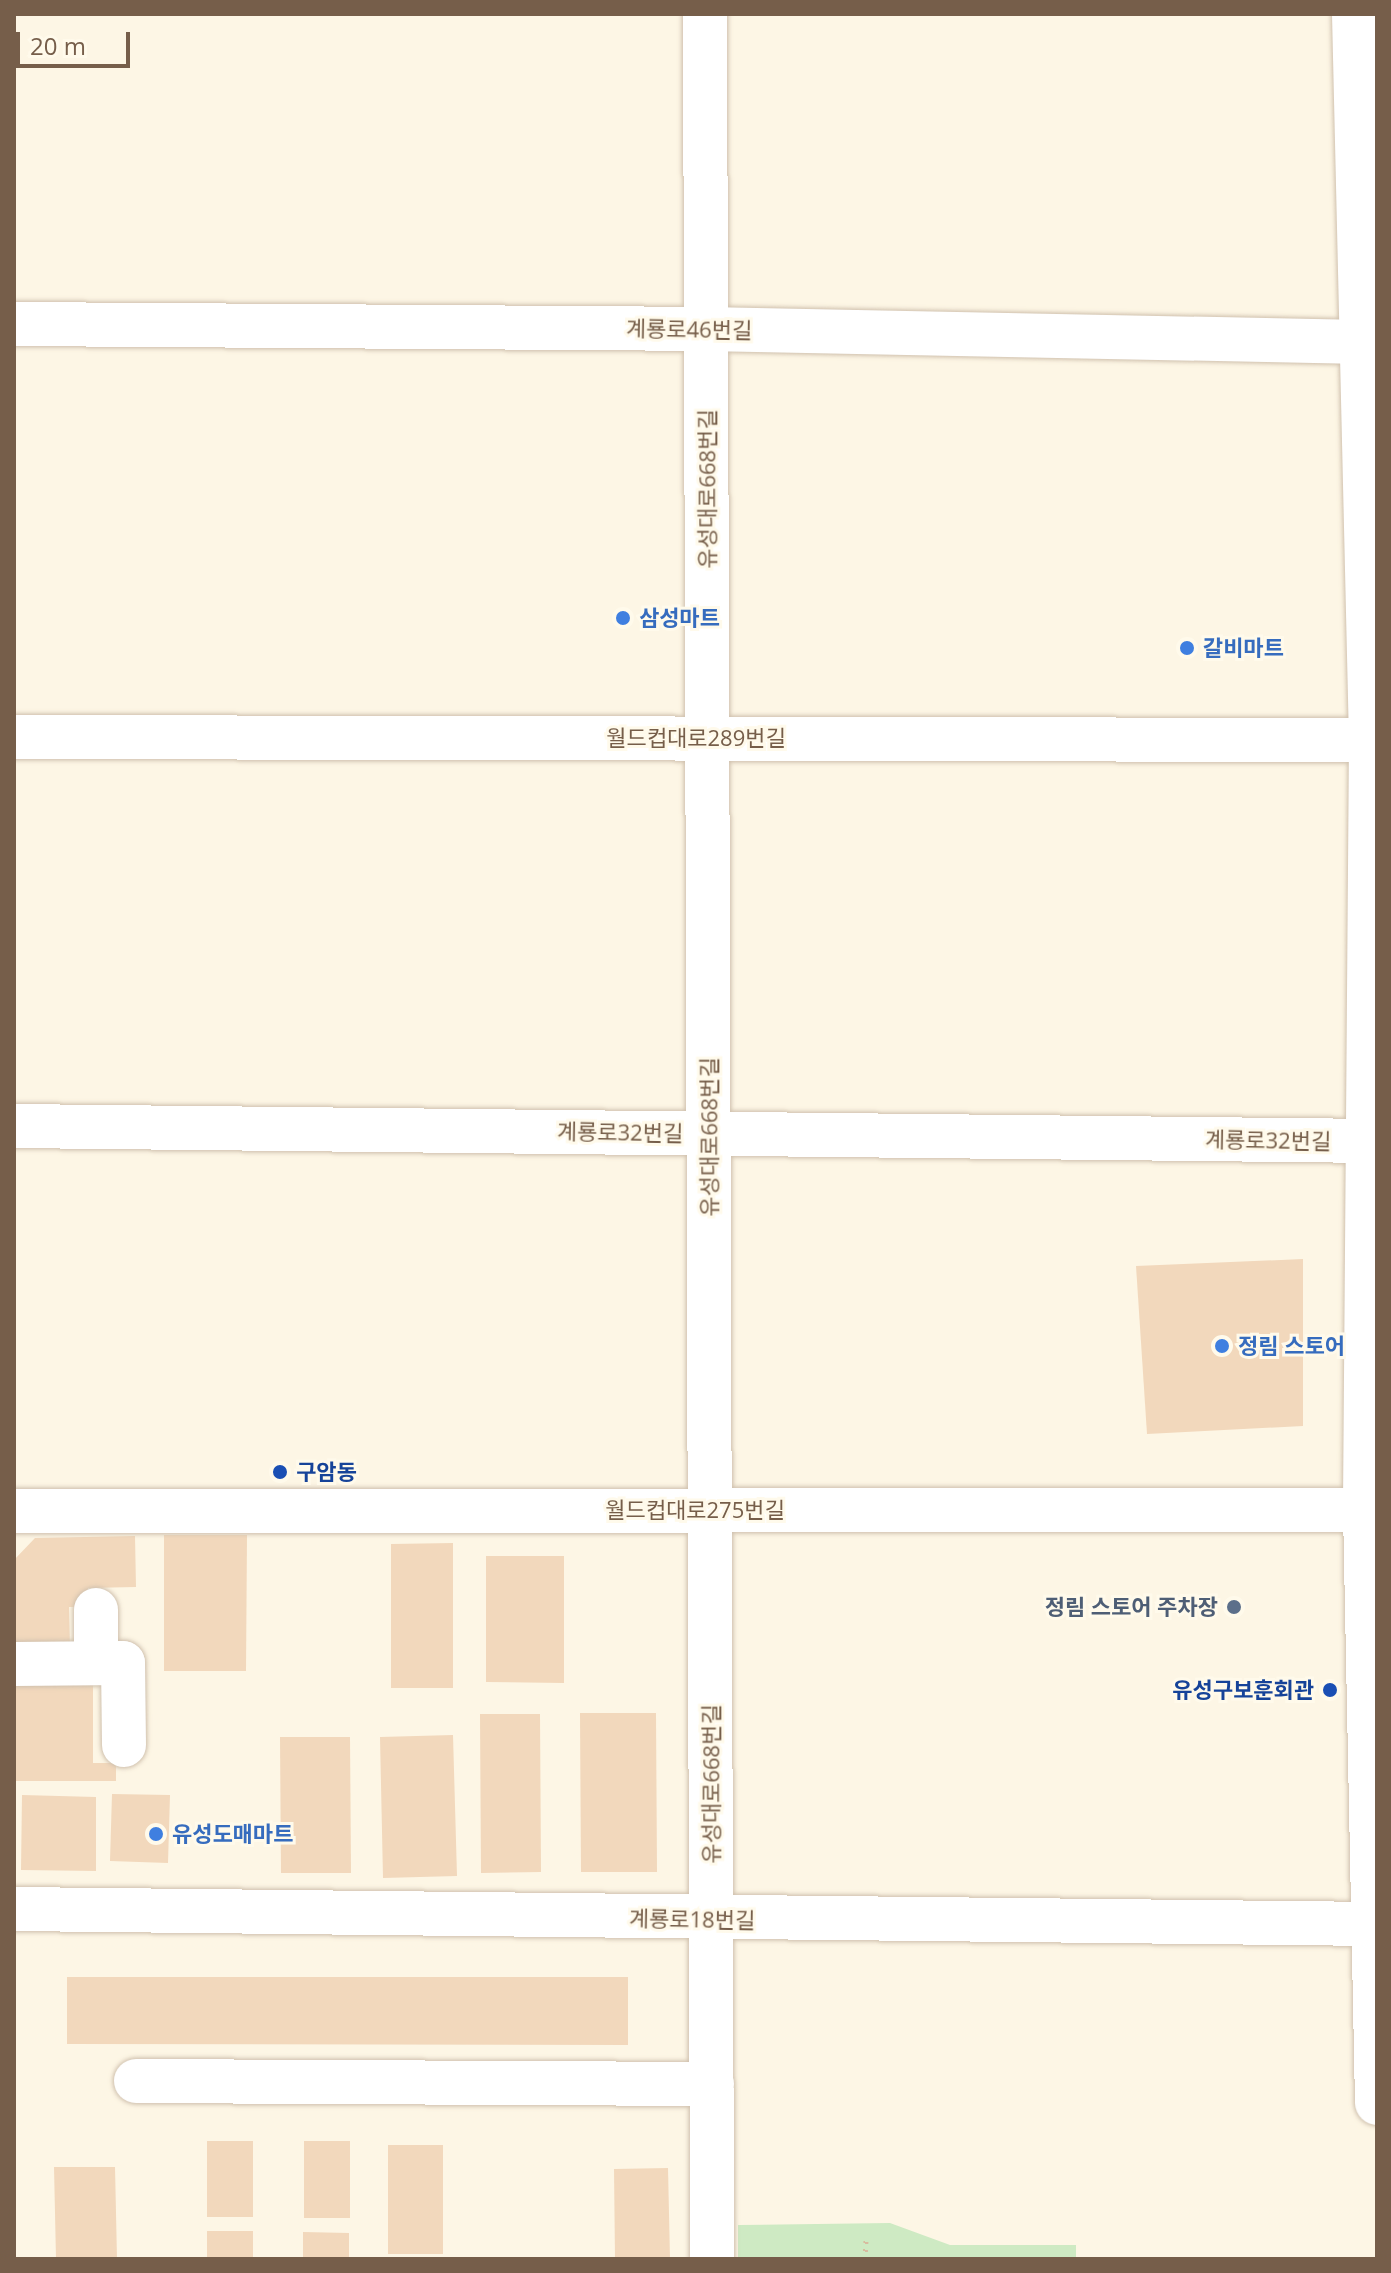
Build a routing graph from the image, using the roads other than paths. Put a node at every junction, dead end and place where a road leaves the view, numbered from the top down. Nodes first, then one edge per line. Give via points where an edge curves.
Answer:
1 (705, 14) edge
2 (1354, 14) edge
3 (14, 324) edge
4 (706, 329) junction
5 (1370, 339) edge
6 (14, 737) edge
7 (708, 738) junction
8 (1374, 740) edge
9 (14, 1126) edge
10 (709, 1133) junction
11 (1371, 1141) junction
12 (710, 1510) junction
13 (1371, 1510) edge
14 (14, 1511) edge
15 (96, 1610) dead end
16 (96, 1663) junction
17 (14, 1664) edge
18 (124, 1745) dead end
19 (14, 1909) edge
20 (711, 1920) junction
21 (1370, 1924) junction
22 (136, 2081) dead end
23 (712, 2084) junction
24 (1377, 2103) edge
25 (712, 2259) edge

1 - 4 street, 유성대로668번길
2 - 5 street
3 - 4 street, 계룡로46번길
4 - 5 street, 계룡로46번길
4 - 7 street, 유성대로668번길
5 - 8 street
6 - 7 street, 월드컵대로289번길
7 - 8 street, 월드컵대로289번길
7 - 10 street, 유성대로668번길
8 - 11 street
9 - 10 street, 계룡로32번길
10 - 11 street, 계룡로32번길
10 - 12 street, 유성대로668번길
11 - 13 street
12 - 13 street, 월드컵대로275번길
12 - 14 street, 월드컵대로275번길
12 - 20 street, 유성대로668번길
13 - 21 street
15 - 16 street
16 - 17 street
16 - 18 street via 123,1663
19 - 20 street, 계룡로18번길
20 - 21 street, 계룡로18번길
20 - 23 street, 유성대로668번길
21 - 24 street
22 - 23 street
23 - 25 street, 유성대로668번길

